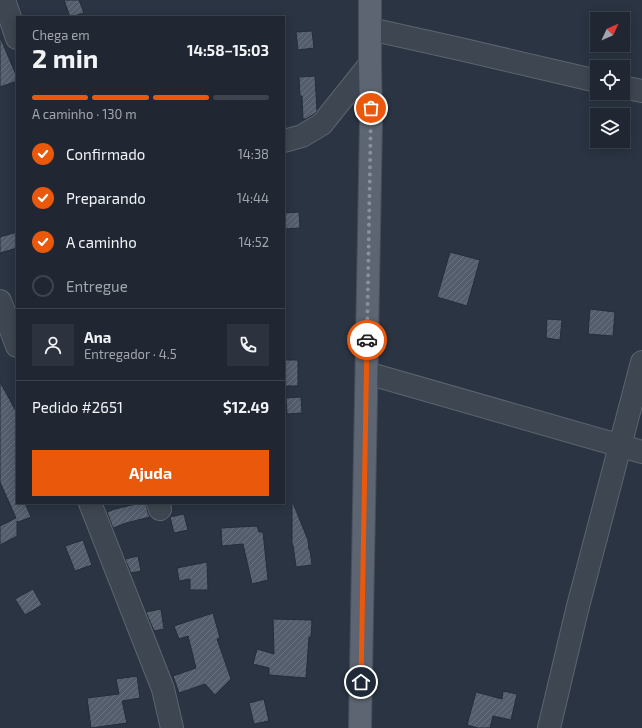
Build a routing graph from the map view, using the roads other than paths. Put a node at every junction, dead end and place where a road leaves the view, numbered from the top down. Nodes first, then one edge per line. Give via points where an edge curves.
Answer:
1 (4, 0) edge
2 (370, 0) edge
3 (370, 29) junction
4 (16, 35) edge
5 (370, 64) junction
6 (590, 79) edge
7 (630, 88) edge
8 (642, 91) edge
9 (285, 141) edge
10 (0, 302) edge
11 (16, 343) edge
12 (642, 362) edge
13 (367, 373) junction
14 (620, 446) junction
15 (642, 452) edge
16 (90, 504) edge
17 (172, 728) edge
18 (360, 728) edge
19 (549, 728) edge

1 - 4 street
2 - 3 main road
3 - 5 main road
3 - 6 street
5 - 9 street via 322,124 302,136
5 - 13 main road
7 - 8 street
10 - 11 street
12 - 14 street
13 - 14 street
13 - 18 main road
14 - 15 street
14 - 19 street
16 - 17 street via 163,690

